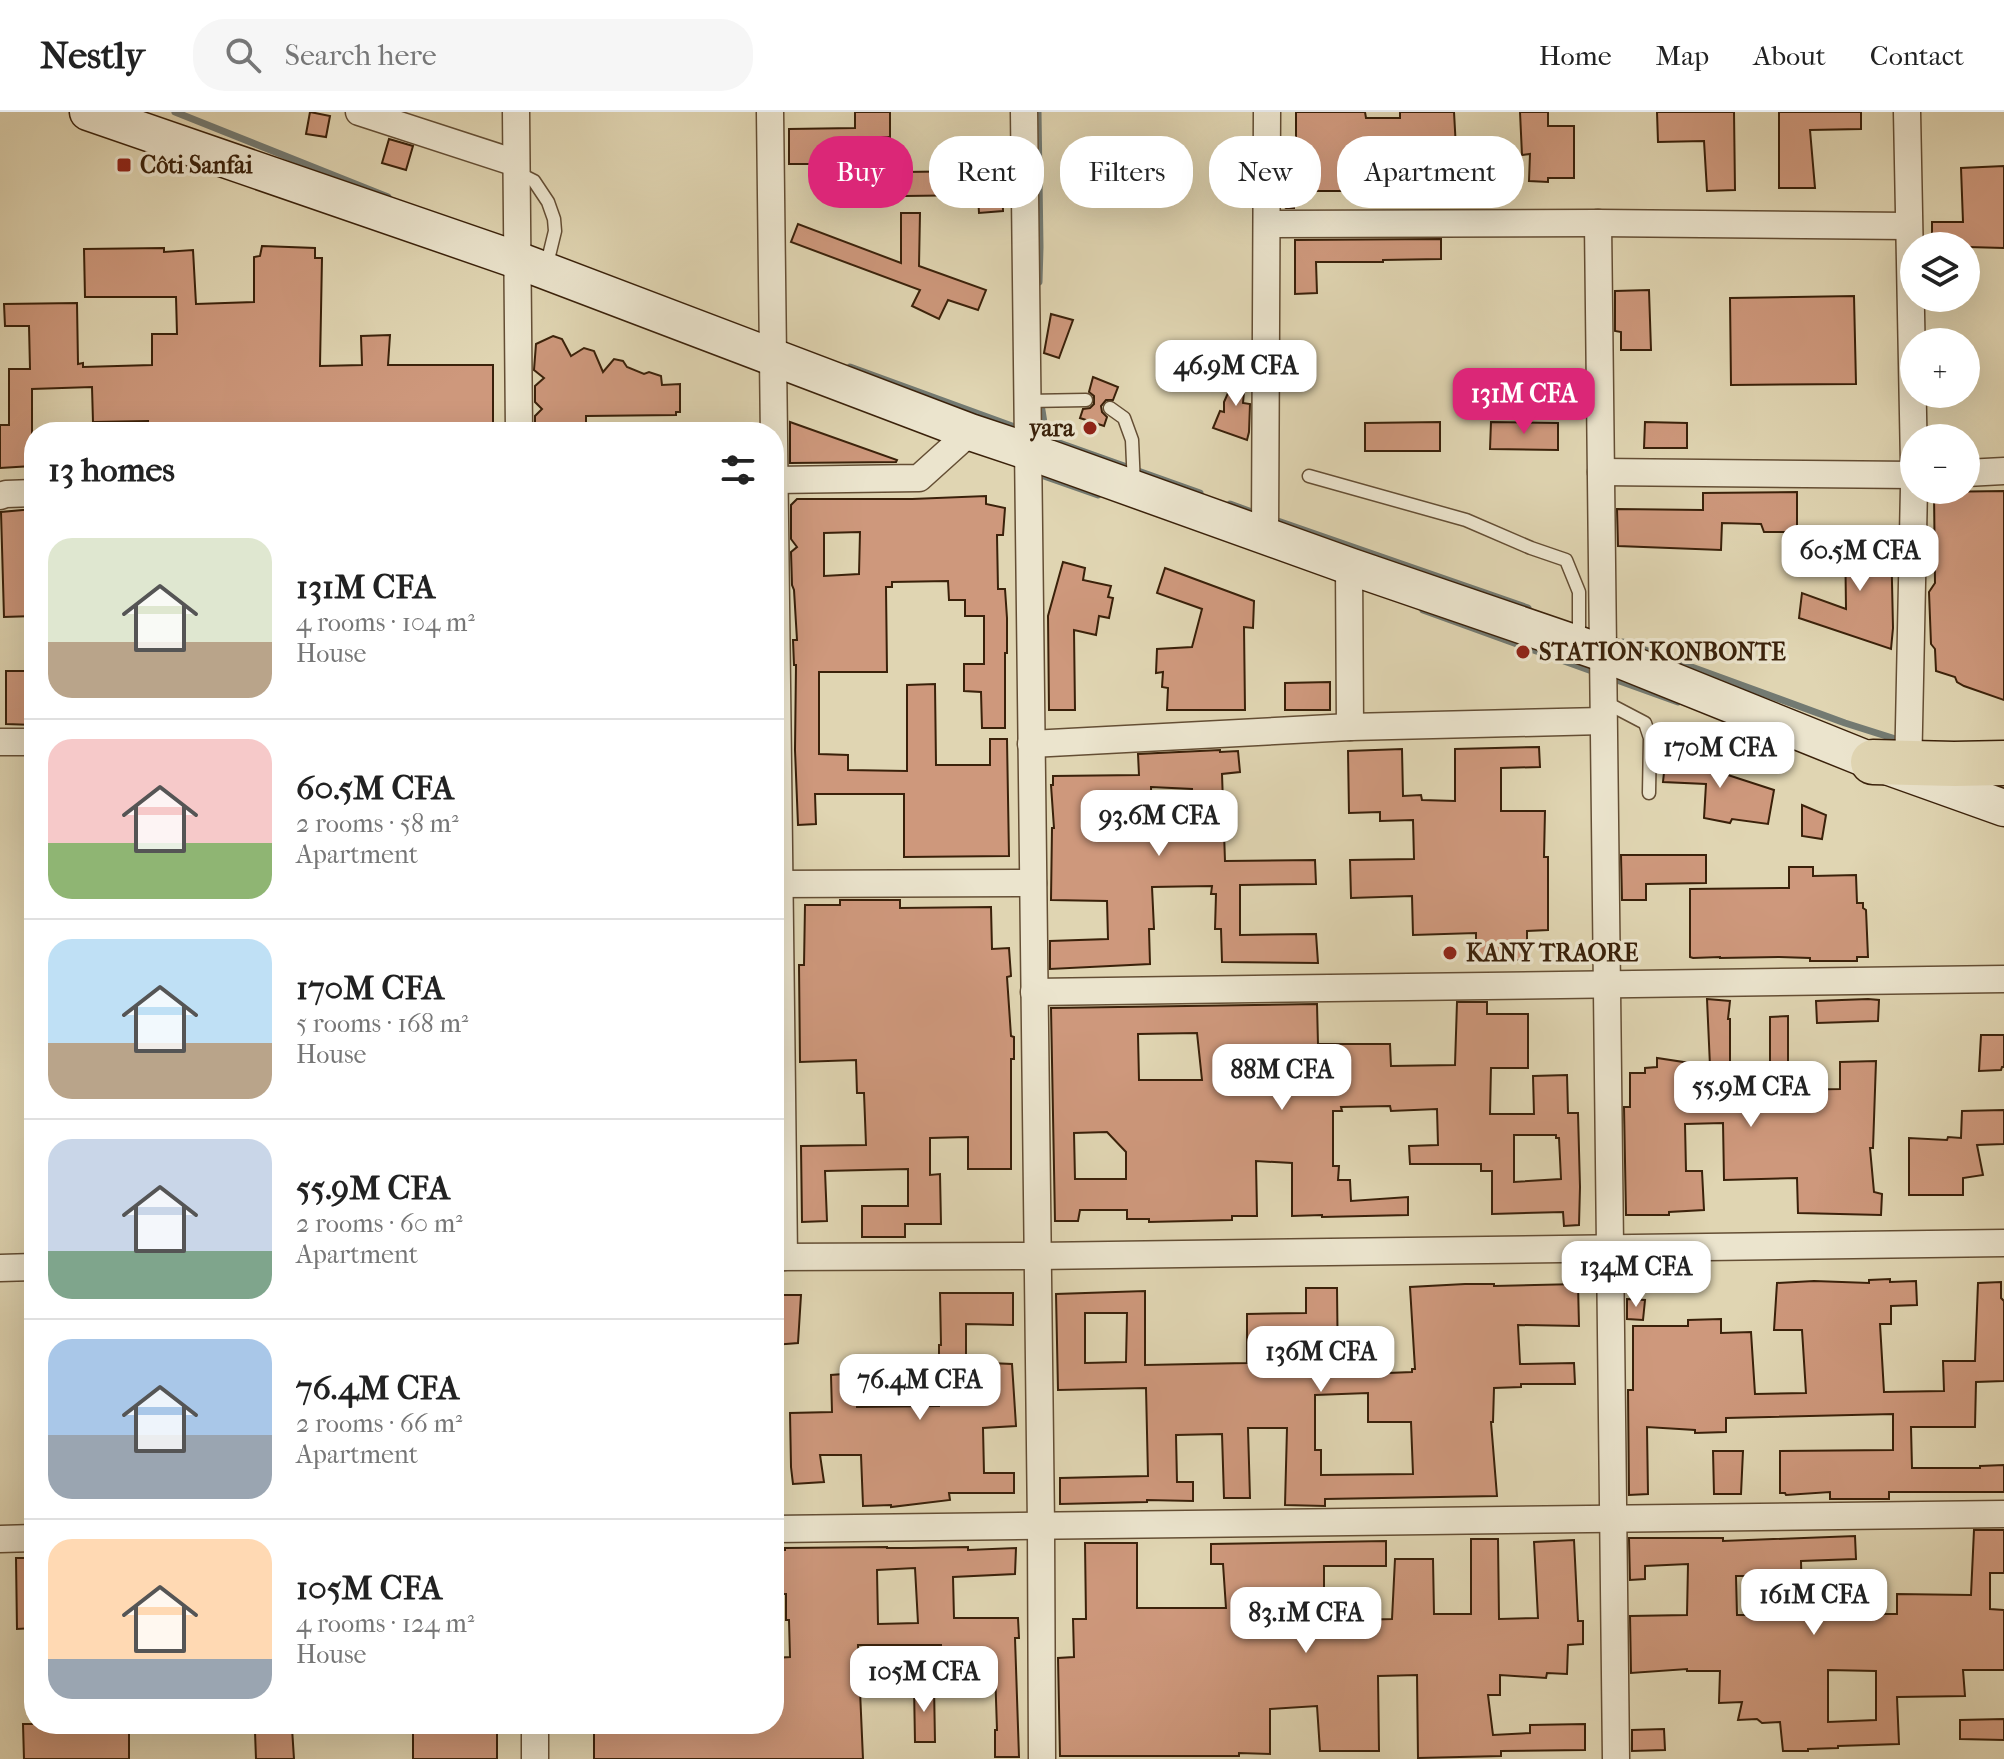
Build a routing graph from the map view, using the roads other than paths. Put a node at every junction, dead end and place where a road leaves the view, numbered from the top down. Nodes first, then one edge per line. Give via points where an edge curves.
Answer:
1 (88, 112) edge
2 (359, 112) edge
3 (516, 112) edge
4 (770, 112) edge
5 (1024, 112) edge
6 (1267, 112) edge
7 (1907, 112) edge
8 (516, 168) junction
9 (1598, 223) junction
10 (1268, 224) junction
11 (1908, 226) junction
12 (531, 266) junction
13 (774, 358) junction
14 (1086, 400) dead end
15 (1027, 401) junction
16 (1110, 408) dead end
17 (520, 422) edge
18 (774, 422) edge
19 (1913, 424) edge
20 (970, 432) junction
21 (1028, 451) junction
22 (2004, 471) edge
23 (1601, 472) junction
24 (1980, 472) edge
25 (1900, 475) edge
26 (1309, 476) dead end
27 (784, 480) edge
28 (1134, 489) junction
29 (24, 493) edge
30 (0, 496) edge
31 (1913, 504) edge
32 (1265, 536) junction
33 (1349, 566) junction
34 (1588, 648) junction
35 (1603, 711) junction
36 (1350, 727) junction
37 (0, 742) edge
38 (24, 742) edge
39 (1031, 744) junction
40 (2004, 763) edge
41 (1896, 766) junction
42 (2004, 786) edge
43 (1947, 787) junction
44 (1649, 793) dead end
45 (2004, 808) edge
46 (1033, 883) junction
47 (784, 884) edge
48 (2004, 979) edge
49 (1607, 983) junction
50 (1034, 992) junction
51 (2004, 1243) edge
52 (1610, 1247) junction
53 (1037, 1256) junction
54 (784, 1257) edge
55 (24, 1267) edge
56 (0, 1268) edge
57 (2004, 1514) edge
58 (1613, 1518) junction
59 (1041, 1527) junction
60 (784, 1529) edge
61 (24, 1538) edge
62 (0, 1539) edge
63 (535, 1734) edge
64 (535, 1759) edge
65 (1042, 1759) edge
66 (1616, 1759) edge

1 - 12 main road
2 - 8 street
3 - 8 street
4 - 13 street
5 - 15 street
6 - 10 street
7 - 11 street
8 - 12 street
8 - 12 lane via 534,181 554,219 555,231
9 - 10 street
9 - 11 street
9 - 23 street
10 - 32 street
11 - 19 street
12 - 13 main road
12 - 17 street
13 - 18 street
13 - 20 main road
14 - 15 lane
15 - 21 street
16 - 28 lane via 1124,418 1132,440
20 - 21 main road
20 - 27 street via 919,478
21 - 28 main road
21 - 39 street
22 - 24 street
23 - 25 street
23 - 34 street
26 - 34 lane via 1466,520 1566,560 1579,592 1579,627
28 - 32 main road
29 - 30 street
31 - 41 street
32 - 33 main road
33 - 34 main road
33 - 36 street
34 - 35 street
34 - 41 main road
35 - 36 street
35 - 44 lane via 1645,723 1650,738
35 - 49 street
36 - 39 street
37 - 38 street
39 - 46 street
40 - 41 highway
41 - 43 main road
42 - 43 main road
43 - 45 main road
46 - 47 street
46 - 50 street
48 - 49 street
49 - 50 street
49 - 52 street
50 - 53 street
51 - 52 street
52 - 53 street
52 - 58 street
53 - 54 street
53 - 59 street
55 - 56 street
57 - 58 street
58 - 59 street
58 - 66 street
59 - 60 street
59 - 65 street
61 - 62 street
63 - 64 street

